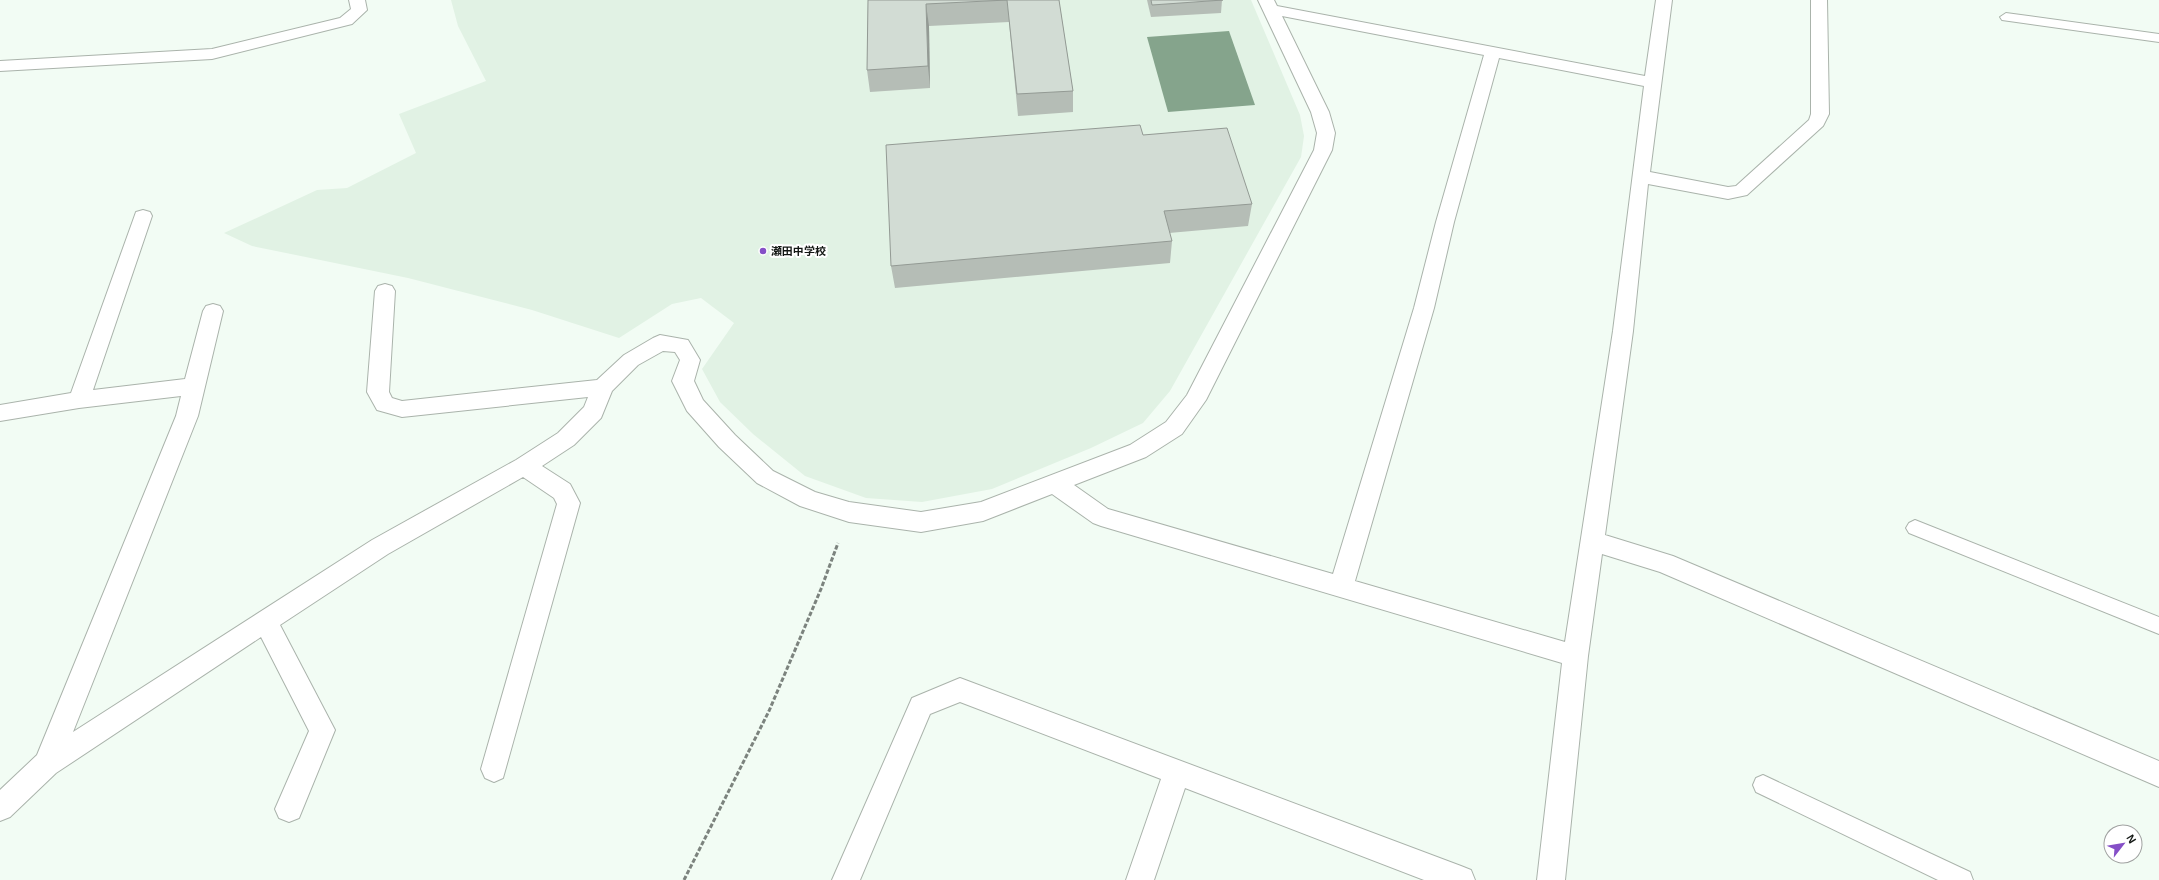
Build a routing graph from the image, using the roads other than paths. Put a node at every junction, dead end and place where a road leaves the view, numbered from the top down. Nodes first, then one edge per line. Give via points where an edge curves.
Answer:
1 (357, 0) edge
2 (1664, 0) edge
3 (1819, 0) edge
4 (1268, 4) edge
5 (2006, 17) dead end
6 (2159, 38) edge
7 (1493, 51) junction
8 (0, 66) edge
9 (1653, 82) junction
10 (1640, 176) junction
11 (143, 216) dead end
12 (385, 291) dead end
13 (213, 311) dead end
14 (194, 386) junction
15 (603, 387) junction
16 (79, 400) junction
17 (0, 413) edge
18 (524, 466) junction
19 (1055, 484) junction
20 (1915, 528) dead end
21 (1591, 541) junction
22 (1341, 587) junction
23 (264, 621) junction
24 (2159, 626) edge
25 (1575, 656) junction
26 (47, 764) junction
27 (494, 769) dead end
28 (1177, 773) junction
29 (2159, 774) edge
30 (1763, 784) dead end
31 (0, 808) edge
32 (289, 809) dead end
33 (1419, 872) edge
34 (846, 880) edge
35 (1140, 880) edge
36 (1461, 880) edge
37 (1551, 880) edge
38 (1962, 880) edge

1 - 8 street via 359,10 346,21 212,54
2 - 9 street
3 - 10 street via 1820,114 1817,122 1742,191 1728,193
4 - 7 street
4 - 19 street via 1320,112 1326,133 1324,150 1195,400 1174,428 1138,451
5 - 6 lane
7 - 9 street
7 - 22 street via 1445,222 1424,308
9 - 10 street
10 - 21 street via 1623,331
11 - 16 street
12 - 15 street via 378,392 385,404 402,409
13 - 14 street
14 - 16 street
14 - 26 street via 187,416
15 - 18 street via 593,412 566,438
15 - 19 street via 631,360 660,343 680,345 690,360 683,381 695,405 727,441 765,477 808,499 850,512 921,522 983,512
16 - 17 street
18 - 23 street via 380,547
18 - 27 street via 562,491 569,503
19 - 22 street via 1101,516
20 - 24 lane
21 - 25 street
21 - 29 street via 1665,563
22 - 25 street
23 - 26 street
23 - 32 street via 322,730
25 - 37 street
26 - 31 street
28 - 33 street
28 - 34 street via 960,690 922,706
28 - 35 street
30 - 38 lane
33 - 36 street

